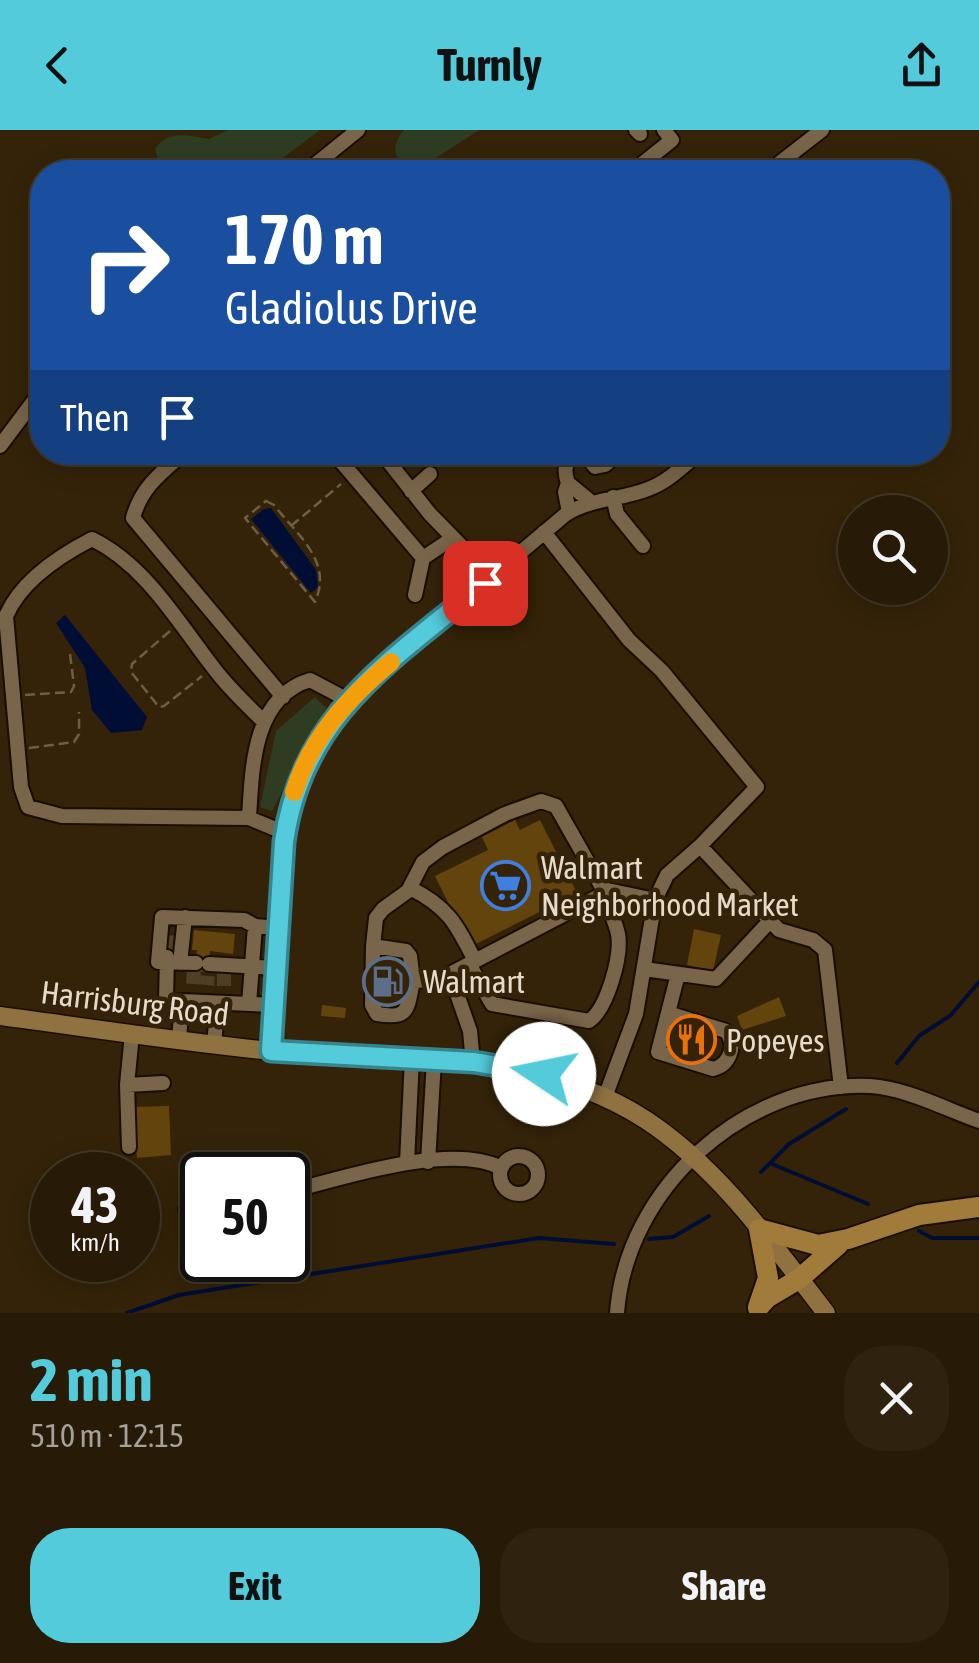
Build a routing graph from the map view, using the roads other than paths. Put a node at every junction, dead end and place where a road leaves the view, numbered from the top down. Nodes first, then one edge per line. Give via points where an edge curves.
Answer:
1 (358, 130) edge
2 (664, 130) edge
3 (822, 130) edge
4 (321, 160) edge
5 (647, 160) edge
6 (783, 160) edge
7 (30, 406) edge
8 (0, 446) edge
9 (172, 465) edge
10 (346, 465) edge
11 (390, 465) edge
12 (566, 465) edge
13 (682, 465) edge
14 (430, 474) dead end
15 (568, 483) junction
16 (410, 491) junction
17 (613, 497) junction
18 (591, 502) junction
19 (569, 512) junction
20 (544, 532) junction
21 (454, 538) junction
22 (643, 546) dead end
23 (422, 558) junction
24 (485, 583) junction
25 (416, 595) dead end
26 (284, 697) junction
27 (348, 700) junction
28 (264, 722) junction
29 (248, 818) junction
30 (285, 832) junction
31 (700, 846) junction
32 (410, 888) junction
33 (603, 892) junction
34 (654, 900) junction
35 (174, 922) junction
36 (769, 922) junction
37 (255, 926) junction
38 (279, 928) junction
39 (373, 946) junction
40 (472, 962) junction
41 (252, 966) junction
42 (190, 967) junction
43 (276, 968) junction
44 (644, 968) junction
45 (224, 974) junction
46 (450, 974) junction
47 (678, 974) junction
48 (413, 981) junction
49 (204, 1002) junction
50 (249, 1004) junction
51 (274, 1005) junction
52 (0, 1016) edge
53 (667, 1017) junction
54 (132, 1034) junction
55 (179, 1040) junction
56 (214, 1044) junction
57 (271, 1051) junction
58 (412, 1058) junction
59 (434, 1060) junction
60 (474, 1062) junction
61 (163, 1083) dead end
62 (127, 1084) junction
63 (841, 1087) junction
64 (604, 1097) junction
65 (979, 1120) edge
66 (129, 1147) dead end
67 (693, 1157) junction
68 (407, 1162) junction
69 (428, 1162) junction
70 (502, 1168) dead end
71 (310, 1186) edge
72 (979, 1207) edge
73 (758, 1229) junction
74 (848, 1239) junction
75 (800, 1279) junction
76 (756, 1310) edge
77 (617, 1313) edge
78 (826, 1313) edge

1 - 4 street
2 - 5 street via 672,140
3 - 6 street
7 - 8 street
9 - 26 street via 138,498 133,518
10 - 23 street
11 - 16 street
12 - 15 street
13 - 17 street via 648,490
14 - 16 street
15 - 18 street
15 - 19 street
16 - 21 street
17 - 18 street
17 - 22 street via 617,514
18 - 19 street
19 - 20 street
20 - 24 street
20 - 31 street via 756,787
21 - 23 street
21 - 24 street
23 - 25 street
24 - 27 street
26 - 27 street via 310,680
26 - 28 street
27 - 30 street via 306,762
28 - 29 street
28 - 29 street via 135,567 92,539 15,594 6,616 28,808 62,816
29 - 30 street
30 - 38 street
31 - 34 street via 667,876
31 - 36 street
32 - 33 street via 423,862 443,847 541,801 556,806
32 - 39 street via 376,918
32 - 40 street via 443,907
33 - 34 street
33 - 40 street
33 - 40 street via 619,940 607,998 589,1021 492,1004
34 - 44 street
35 - 37 street via 244,920
35 - 42 street
35 - 42 street via 162,917 158,962
36 - 47 street via 716,979
36 - 63 street via 825,950
37 - 38 street
37 - 41 street
38 - 43 street
39 - 48 street via 406,951
39 - 48 street via 372,1005 378,1014 402,1014
40 - 46 street
41 - 43 street
41 - 45 street
41 - 50 street
42 - 45 street
42 - 49 street
42 - 49 street via 166,999
43 - 51 street
44 - 47 street
44 - 64 street via 636,1014
45 - 49 street
46 - 48 street
46 - 60 street
47 - 53 street
49 - 50 street
49 - 55 street
49 - 56 street
50 - 51 street
51 - 57 street
52 - 54 main road, Harrisburg Road
53 - 53 street via 726,1031 729,1056 713,1069 658,1052
54 - 55 main road, Harrisburg Road
54 - 62 street
55 - 56 main road, Harrisburg Road
56 - 57 main road, Harrisburg Road
57 - 58 main road, Harrisburg Road
58 - 59 main road, Harrisburg Road
58 - 68 street
59 - 60 main road, Harrisburg Road
59 - 69 street
60 - 64 main road, Harrisburg Road via 544,1074
61 - 62 street
62 - 66 street
63 - 65 street via 889,1088
63 - 67 street via 773,1104
64 - 67 main road, Harrisburg Road
67 - 73 main road, Harrisburg Road
67 - 77 street via 650,1209 631,1246
68 - 69 street
68 - 71 street
69 - 70 street via 486,1160
72 - 74 highway via 919,1215
73 - 74 highway via 818,1246
73 - 75 main road, Harrisburg Road
73 - 76 highway via 768,1278
74 - 75 highway
75 - 76 highway
75 - 78 main road, Harrisburg Road

